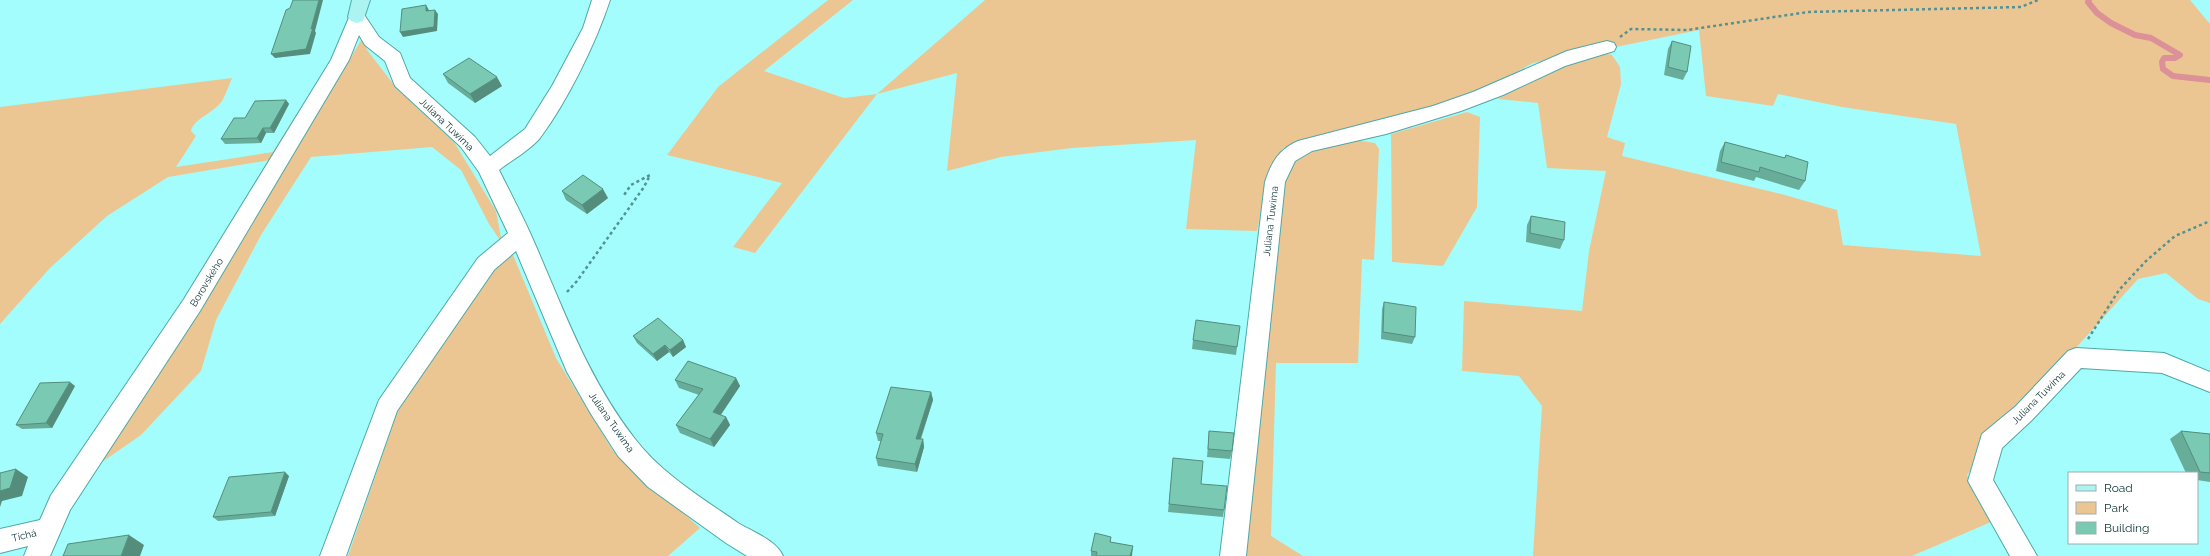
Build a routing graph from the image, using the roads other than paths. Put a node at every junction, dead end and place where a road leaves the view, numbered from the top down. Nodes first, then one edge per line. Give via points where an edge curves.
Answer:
1 (601, 0) edge
2 (359, 8) edge
3 (372, 41) junction
4 (1607, 47) road end
5 (345, 48) junction
6 (488, 168) junction
7 (520, 235) junction
8 (2210, 382) edge
9 (48, 530) junction
10 (0, 541) edge
11 (37, 556) edge
12 (333, 556) edge
13 (770, 556) edge
14 (1233, 556) edge
15 (2024, 556) edge

1 - 6 street via 592,28 561,88 532,134
2 - 3 street
2 - 5 street, Borovského
3 - 5 street
3 - 6 street, Juliana Tuwima via 393,58 402,81 468,142
4 - 14 street, Juliana Tuwima via 1586,50 1547,65 1480,97 1372,130 1313,143 1294,151 1280,165 1274,182
5 - 9 street, Borovského via 192,305 60,503
6 - 7 street, Juliana Tuwima
7 - 12 street via 486,264 387,407
7 - 13 street, Juliana Tuwima via 575,365 627,448 657,479 690,504 735,536
8 - 15 street, Juliana Tuwima via 2164,364 2076,358 2024,414 1990,442 1980,481
9 - 10 street, Tichá
9 - 11 street, Borovského

